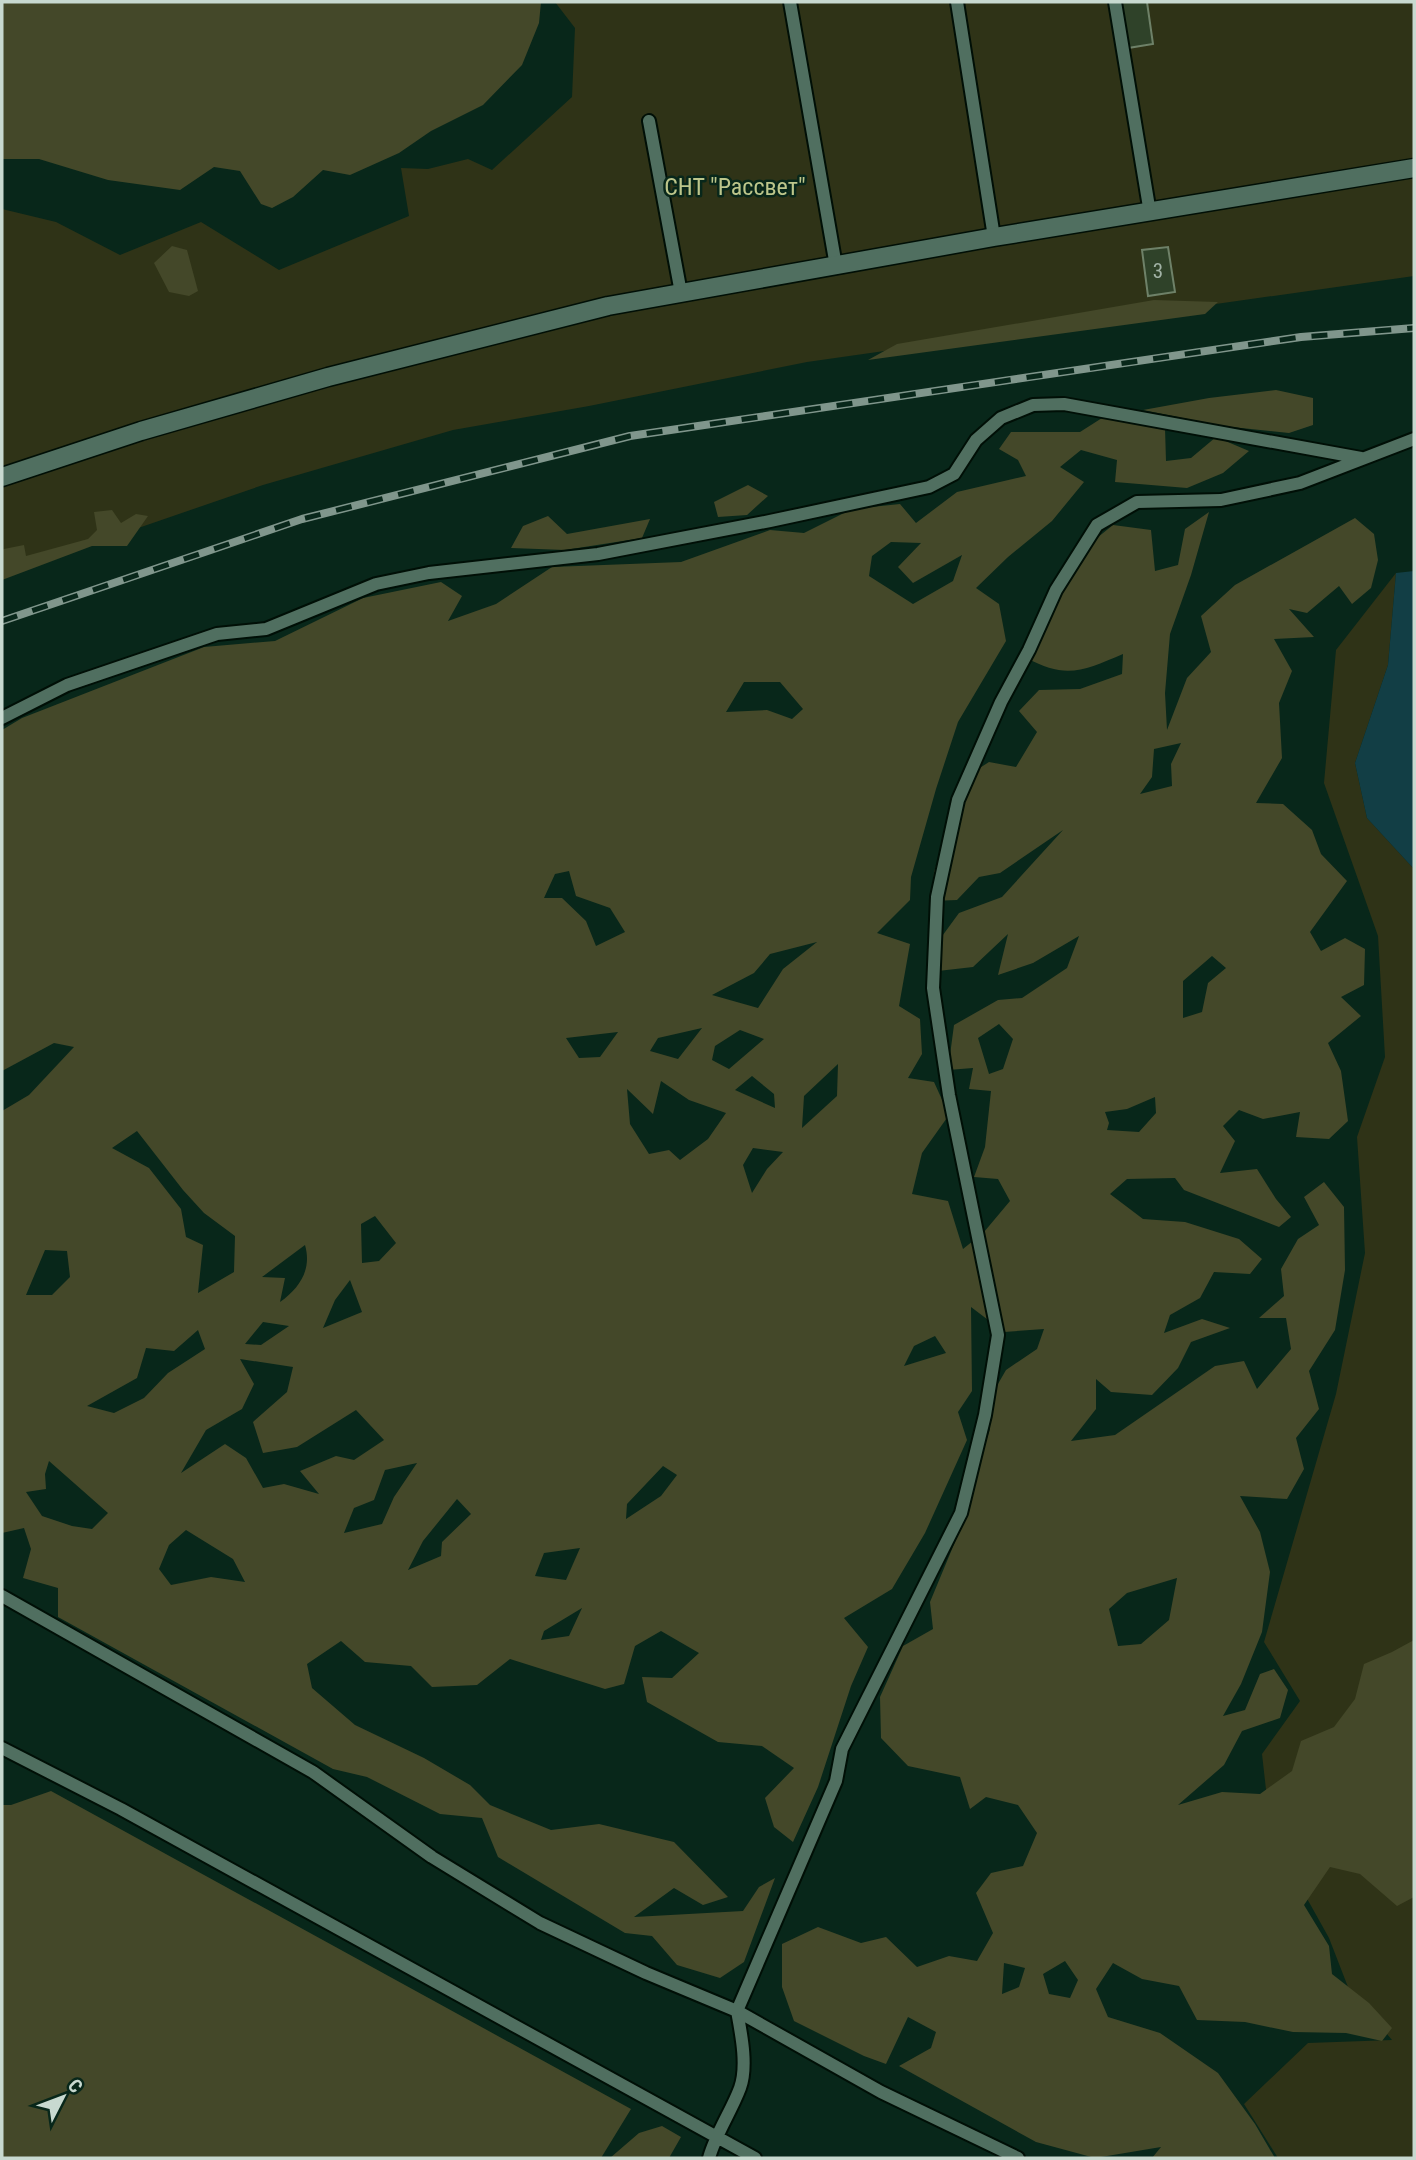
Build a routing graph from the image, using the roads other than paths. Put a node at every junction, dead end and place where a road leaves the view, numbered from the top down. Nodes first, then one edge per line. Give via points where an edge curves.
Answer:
1 (790, 2) edge
2 (957, 2) edge
3 (1115, 2) edge
4 (649, 121) dead end
5 (1414, 168) edge
6 (1150, 213) junction
7 (994, 237) junction
8 (836, 265) junction
9 (681, 293) junction
10 (1414, 439) edge
11 (1362, 458) junction
12 (2, 477) edge
13 (2, 718) edge
14 (2, 1596) edge
15 (2, 1748) edge
16 (737, 2011) junction
17 (716, 2135) junction
18 (709, 2158) edge
19 (755, 2158) edge
20 (1018, 2158) edge

1 - 8 lane
2 - 7 lane
3 - 6 lane
4 - 9 lane
5 - 6 street
6 - 7 street
7 - 8 street
8 - 9 street
9 - 12 street via 608,306 328,377
10 - 11 lane
11 - 13 lane via 1064,404 1033,405 1001,418 976,440 954,474 929,487 598,554 429,573 376,584 266,629 217,634 67,685
11 - 16 lane via 1300,483 1221,500 1137,502 1097,525 1056,590 958,800 937,897 933,988 949,1095 998,1335 985,1415 961,1513 842,1749 836,1781
14 - 16 lane via 313,1772 432,1857 540,1923
15 - 17 lane via 121,1808
16 - 17 lane via 743,2044 741,2085
16 - 20 lane via 881,2092
17 - 18 lane
17 - 19 lane

